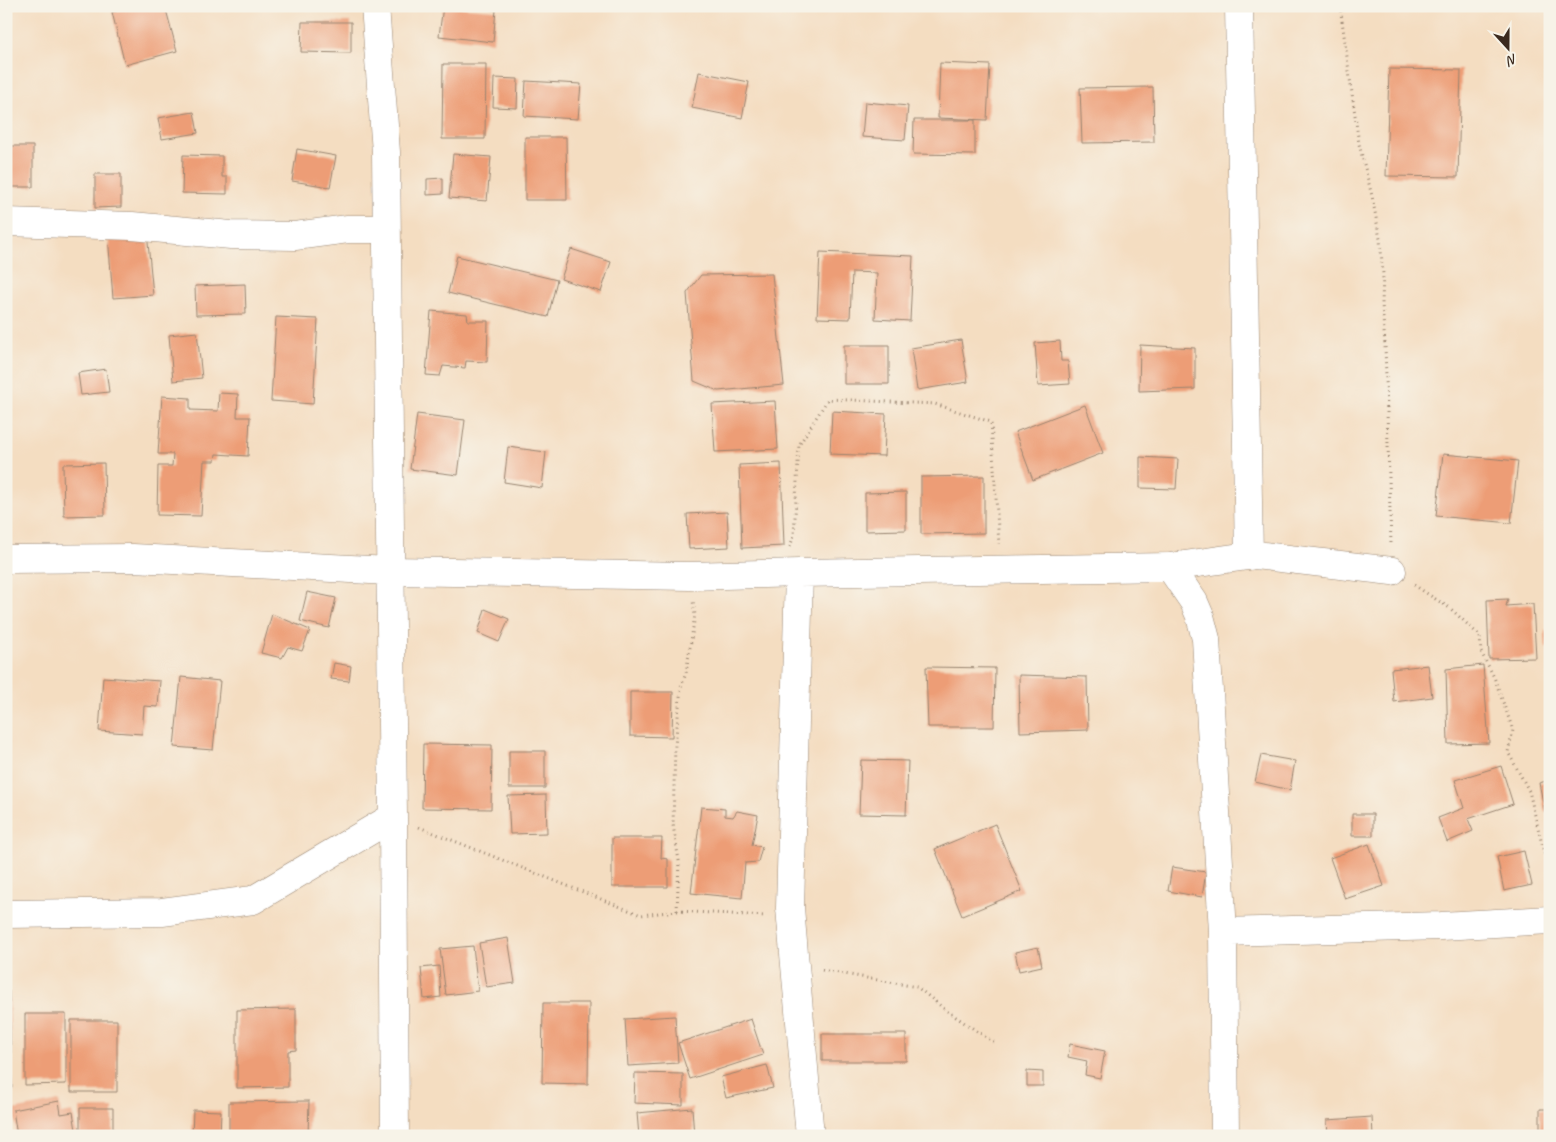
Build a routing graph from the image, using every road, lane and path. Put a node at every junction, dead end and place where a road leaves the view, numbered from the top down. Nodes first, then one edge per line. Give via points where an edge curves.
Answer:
1 (375, 6) edge
2 (1239, 6) edge
3 (1340, 6) edge
4 (6, 222) edge
5 (386, 229) junction
6 (1249, 556) junction
7 (6, 559) edge
8 (1170, 567) junction
9 (1001, 570) junction
10 (390, 571) junction
11 (1392, 571) junction
12 (790, 573) junction
13 (689, 576) junction
14 (393, 817) junction
15 (1550, 877) edge
16 (677, 911) junction
17 (6, 914) edge
18 (791, 918) junction
19 (1550, 920) edge
20 (1224, 932) junction
21 (794, 964) junction
22 (995, 1043) dead end
23 (395, 1136) edge
24 (810, 1136) edge
25 (1225, 1136) edge

1 - 5 street via 386,152
2 - 6 street
3 - 11 path via 1359,144 1380,239
4 - 5 street via 123,226 231,235 295,236 348,229
5 - 10 street
6 - 8 street
6 - 11 street
7 - 10 street via 133,558
8 - 9 street
8 - 20 street via 1194,602 1206,639
9 - 12 street
9 - 12 path via 991,422 935,404 828,399 799,445
10 - 13 street
10 - 14 street
11 - 15 path via 1451,609 1480,636 1481,652 1494,677 1513,730 1508,752 1529,791
12 - 13 street
12 - 18 street
13 - 16 path via 695,615 674,746 673,825 679,861
14 - 16 path via 641,916
14 - 17 street via 253,900 162,912
14 - 23 street
16 - 18 path
18 - 21 street
19 - 20 street
20 - 25 street
21 - 22 path via 918,987
21 - 24 street

